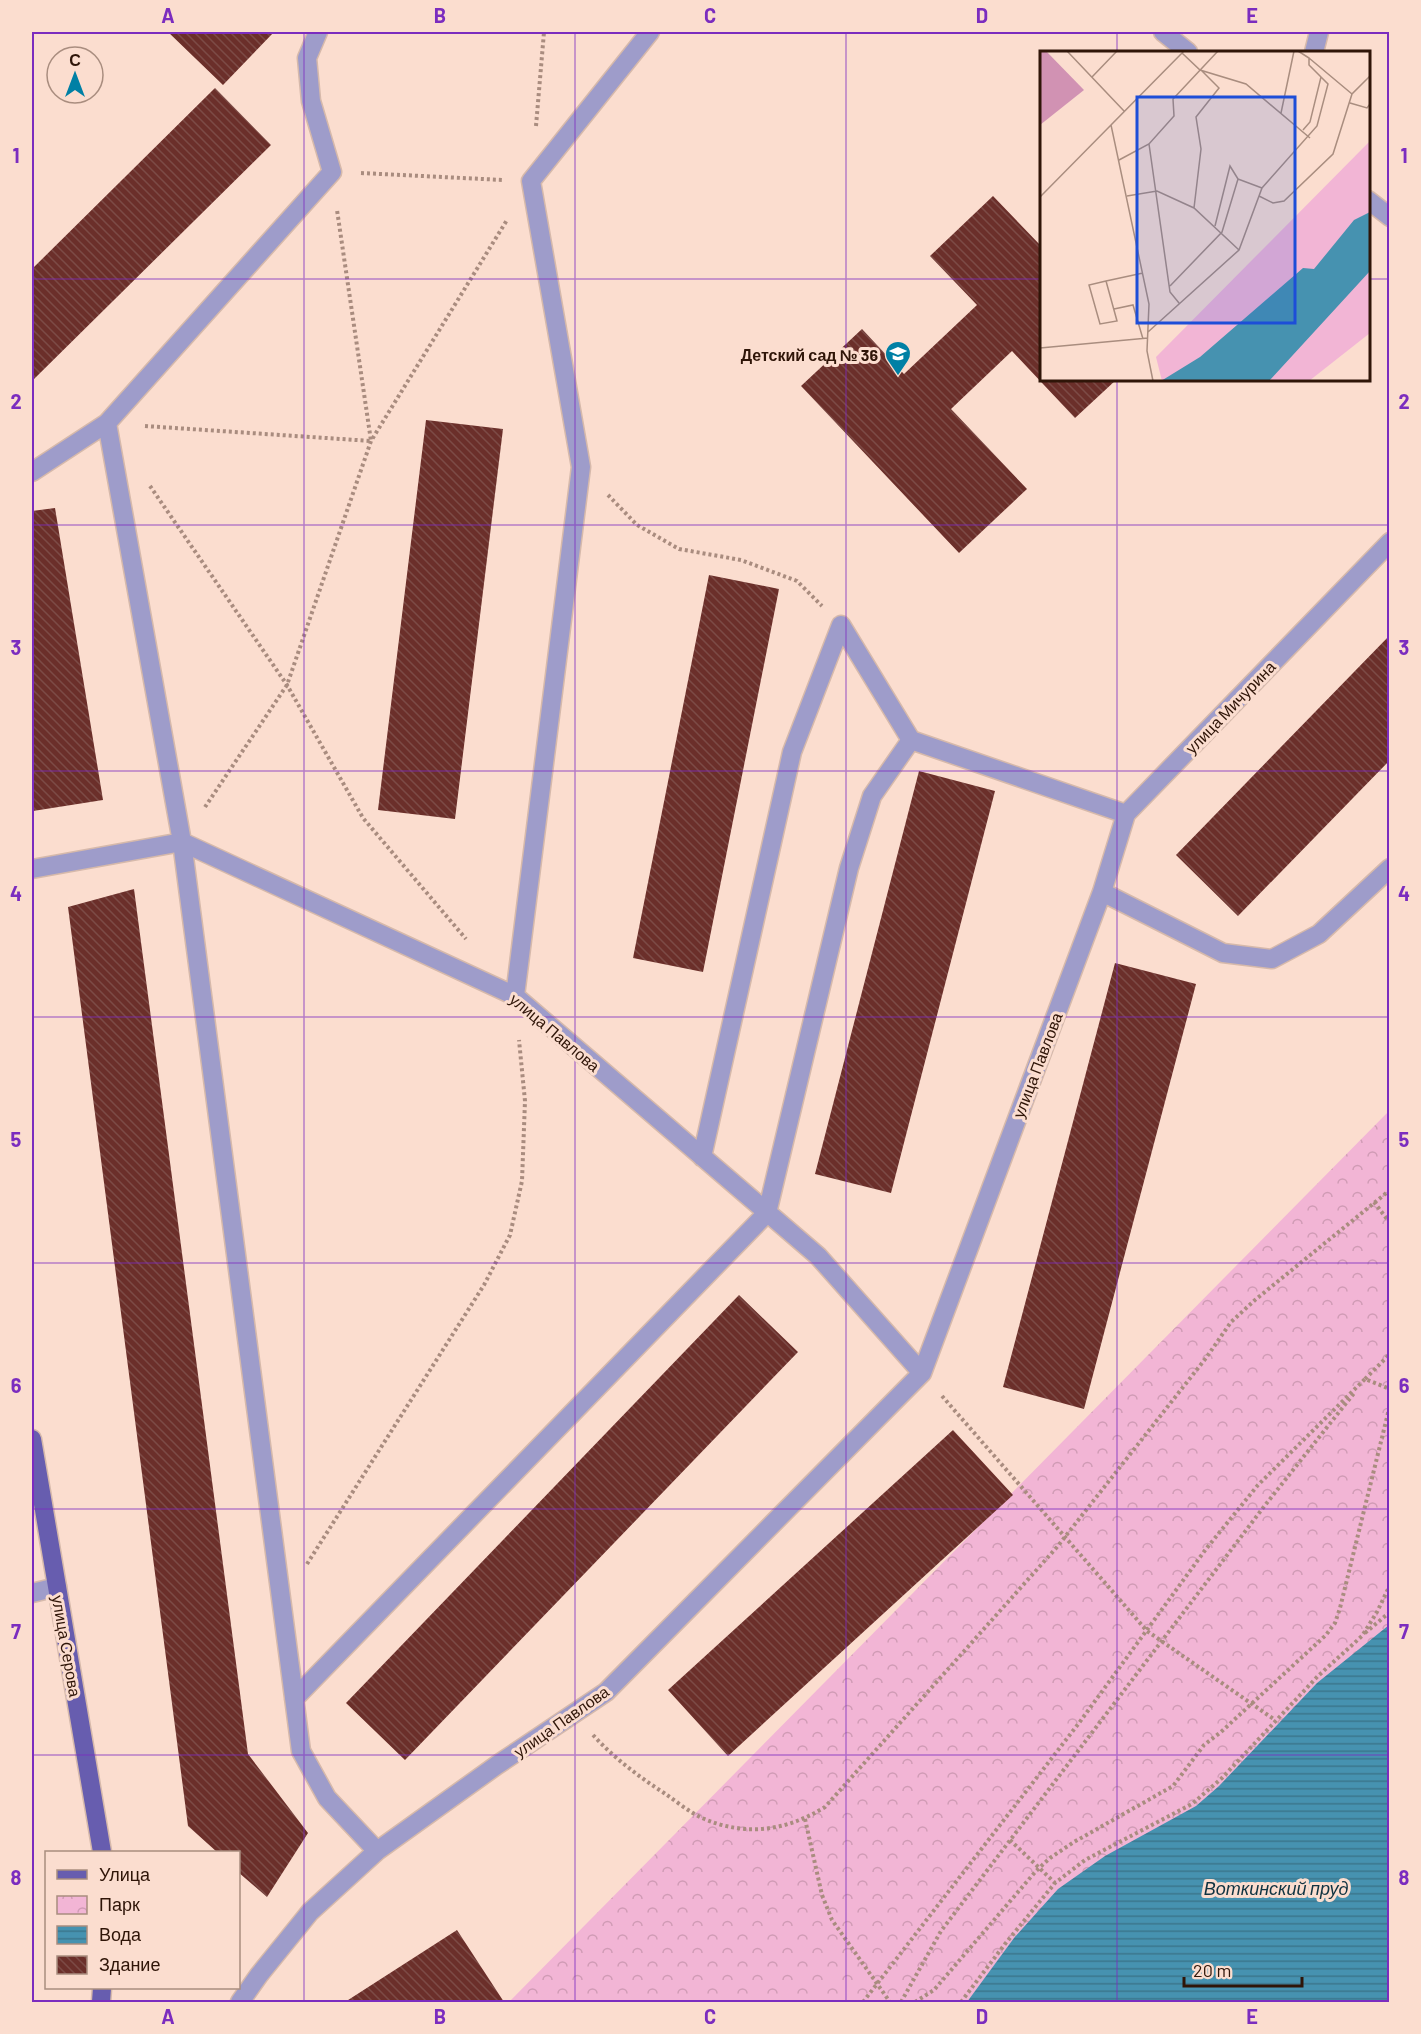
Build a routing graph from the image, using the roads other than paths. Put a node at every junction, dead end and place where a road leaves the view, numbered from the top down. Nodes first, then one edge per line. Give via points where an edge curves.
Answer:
1 (318, 32) edge
2 (650, 32) edge
3 (1163, 32) edge
4 (1319, 32) edge
5 (1187, 51) edge
6 (1314, 51) edge
7 (1370, 202) edge
8 (1389, 218) edge
9 (107, 423) junction
10 (32, 472) edge
11 (1389, 542) edge
12 (911, 740) junction
13 (1126, 814) junction
14 (182, 842) junction
15 (1389, 868) edge
16 (32, 869) edge
17 (1102, 892) junction
18 (514, 996) junction
19 (702, 1157) junction
20 (768, 1213) junction
21 (922, 1373) junction
22 (32, 1439) edge
23 (57, 1587) junction
24 (32, 1593) edge
25 (294, 1699) junction
26 (102, 1851) edge
27 (377, 1851) junction
28 (240, 2002) edge

1 - 9 street via 307,58 311,101 332,172
2 - 18 street via 531,181 581,466
3 - 5 street
4 - 6 street
7 - 8 street
9 - 10 street
9 - 14 street
11 - 13 street, улица Мичурина
12 - 13 street
12 - 19 street via 841,625 792,752
12 - 20 street via 872,796 849,868
13 - 17 street, улица Мичурина
14 - 16 street
14 - 18 street, улица Павлова
14 - 25 street
15 - 17 street via 1319,934 1272,959 1222,953
17 - 21 street, улица Павлова
18 - 19 street, улица Павлова
19 - 20 street, улица Павлова
20 - 21 street, улица Павлова via 818,1256
20 - 25 street
21 - 27 street, улица Павлова via 606,1692
22 - 23 main road, улица Серова
23 - 24 street
23 - 26 main road, улица Серова
25 - 27 street via 301,1751 327,1798
27 - 28 street, улица Павлова via 310,1912

